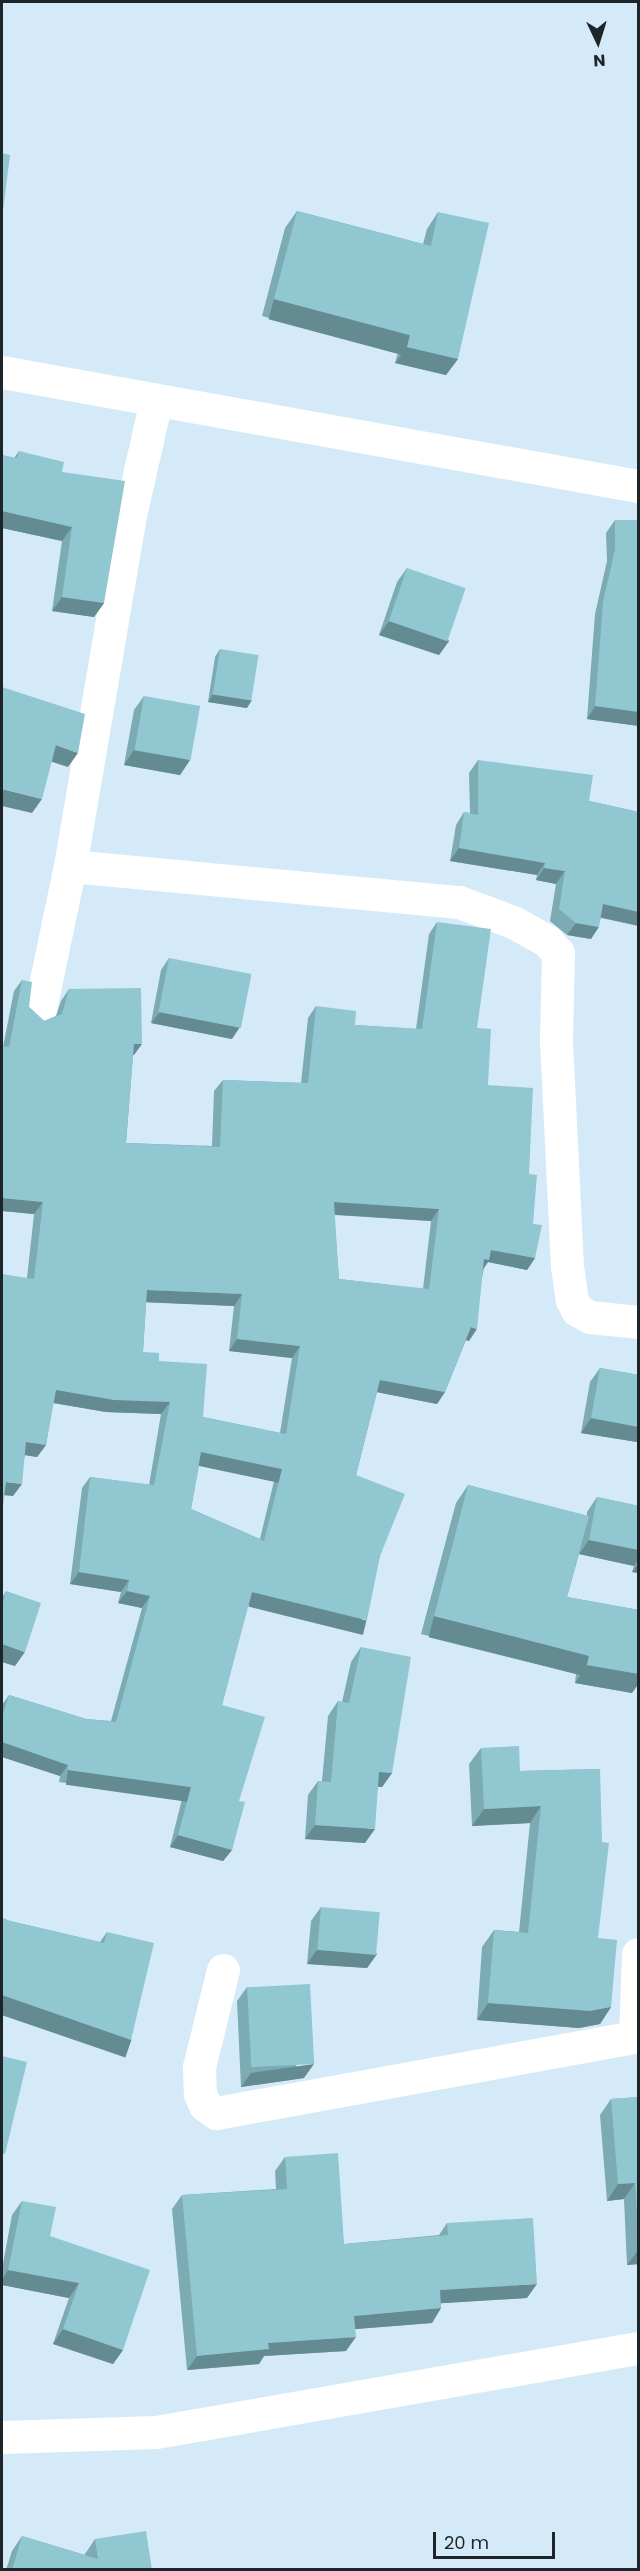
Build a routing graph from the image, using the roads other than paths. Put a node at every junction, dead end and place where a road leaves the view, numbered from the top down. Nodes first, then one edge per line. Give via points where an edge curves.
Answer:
1 (2, 372) edge
2 (156, 400) junction
3 (639, 486) edge
4 (70, 866) junction
5 (39, 1014) edge
6 (639, 1322) edge
7 (639, 1954) edge
8 (223, 1970) dead end
9 (637, 2036) edge
10 (639, 2348) edge
11 (2, 2437) edge

1 - 2 street
2 - 3 street
2 - 4 street via 131,511
4 - 5 street
4 - 6 street via 459,902 513,922 547,941 558,954 556,1041 572,1300 577,1310 590,1317
7 - 9 street
8 - 9 street via 199,2067 200,2094 205,2105 216,2113
10 - 11 street via 156,2432

